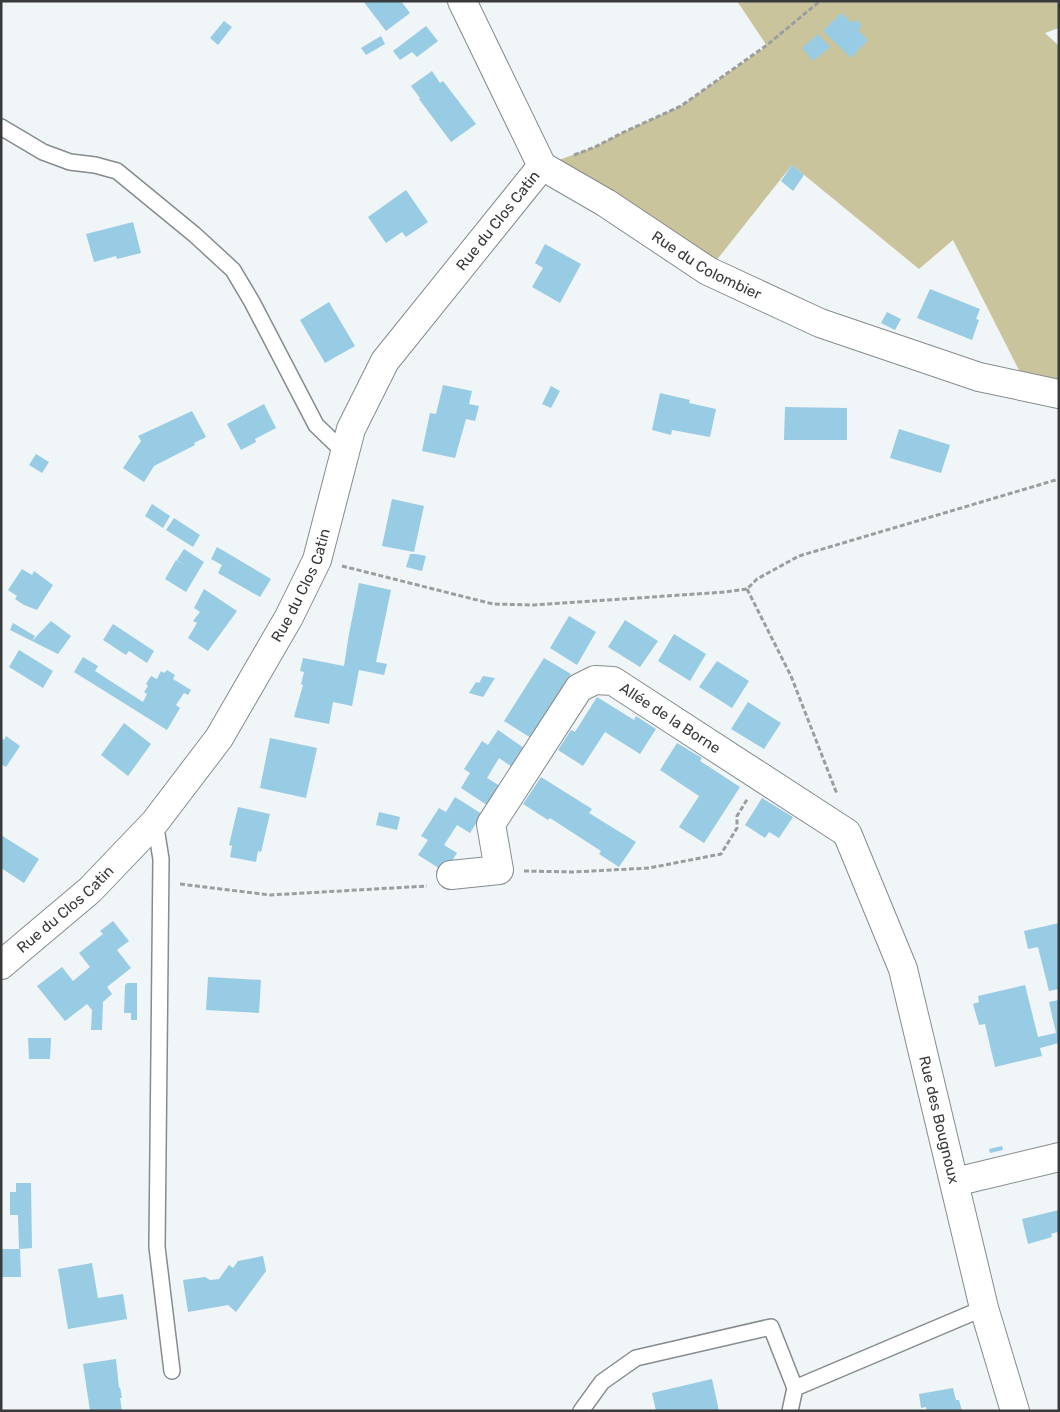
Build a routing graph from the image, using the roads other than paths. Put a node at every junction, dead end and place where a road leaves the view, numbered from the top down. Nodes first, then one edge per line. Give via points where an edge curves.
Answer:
1 (462, 1) edge
2 (1, 127) edge
3 (542, 166) junction
4 (1059, 394) edge
5 (345, 453) junction
6 (155, 822) junction
7 (847, 833) joint
8 (451, 875) road end
9 (1, 965) edge
10 (1059, 1157) edge
11 (955, 1182) junction
12 (984, 1308) junction
13 (172, 1371) dead end
14 (794, 1388) junction
15 (580, 1411) edge
16 (790, 1411) edge
17 (1015, 1411) edge

1 - 3 street
2 - 5 lane via 43,152 70,162 117,171 233,270 316,425
3 - 4 street, Rue du Colombier via 606,203 708,271 820,323 978,377
3 - 5 street, Rue du Clos Catin via 385,361 351,429
5 - 6 street, Rue du Clos Catin via 317,560 289,617 219,738
6 - 9 street, Rue du Clos Catin via 90,890
6 - 13 lane via 160,859 157,1247
7 - 8 street, Allée de la Borne via 613,681 595,680 579,688 491,824 499,870
7 - 11 street, Rue des Bougnoux via 903,969
10 - 11 street
11 - 12 street, Rue des Bougnoux
12 - 14 lane
12 - 17 street, Rue des Bougnoux
14 - 15 lane via 771,1327 636,1358 602,1382
14 - 16 lane

